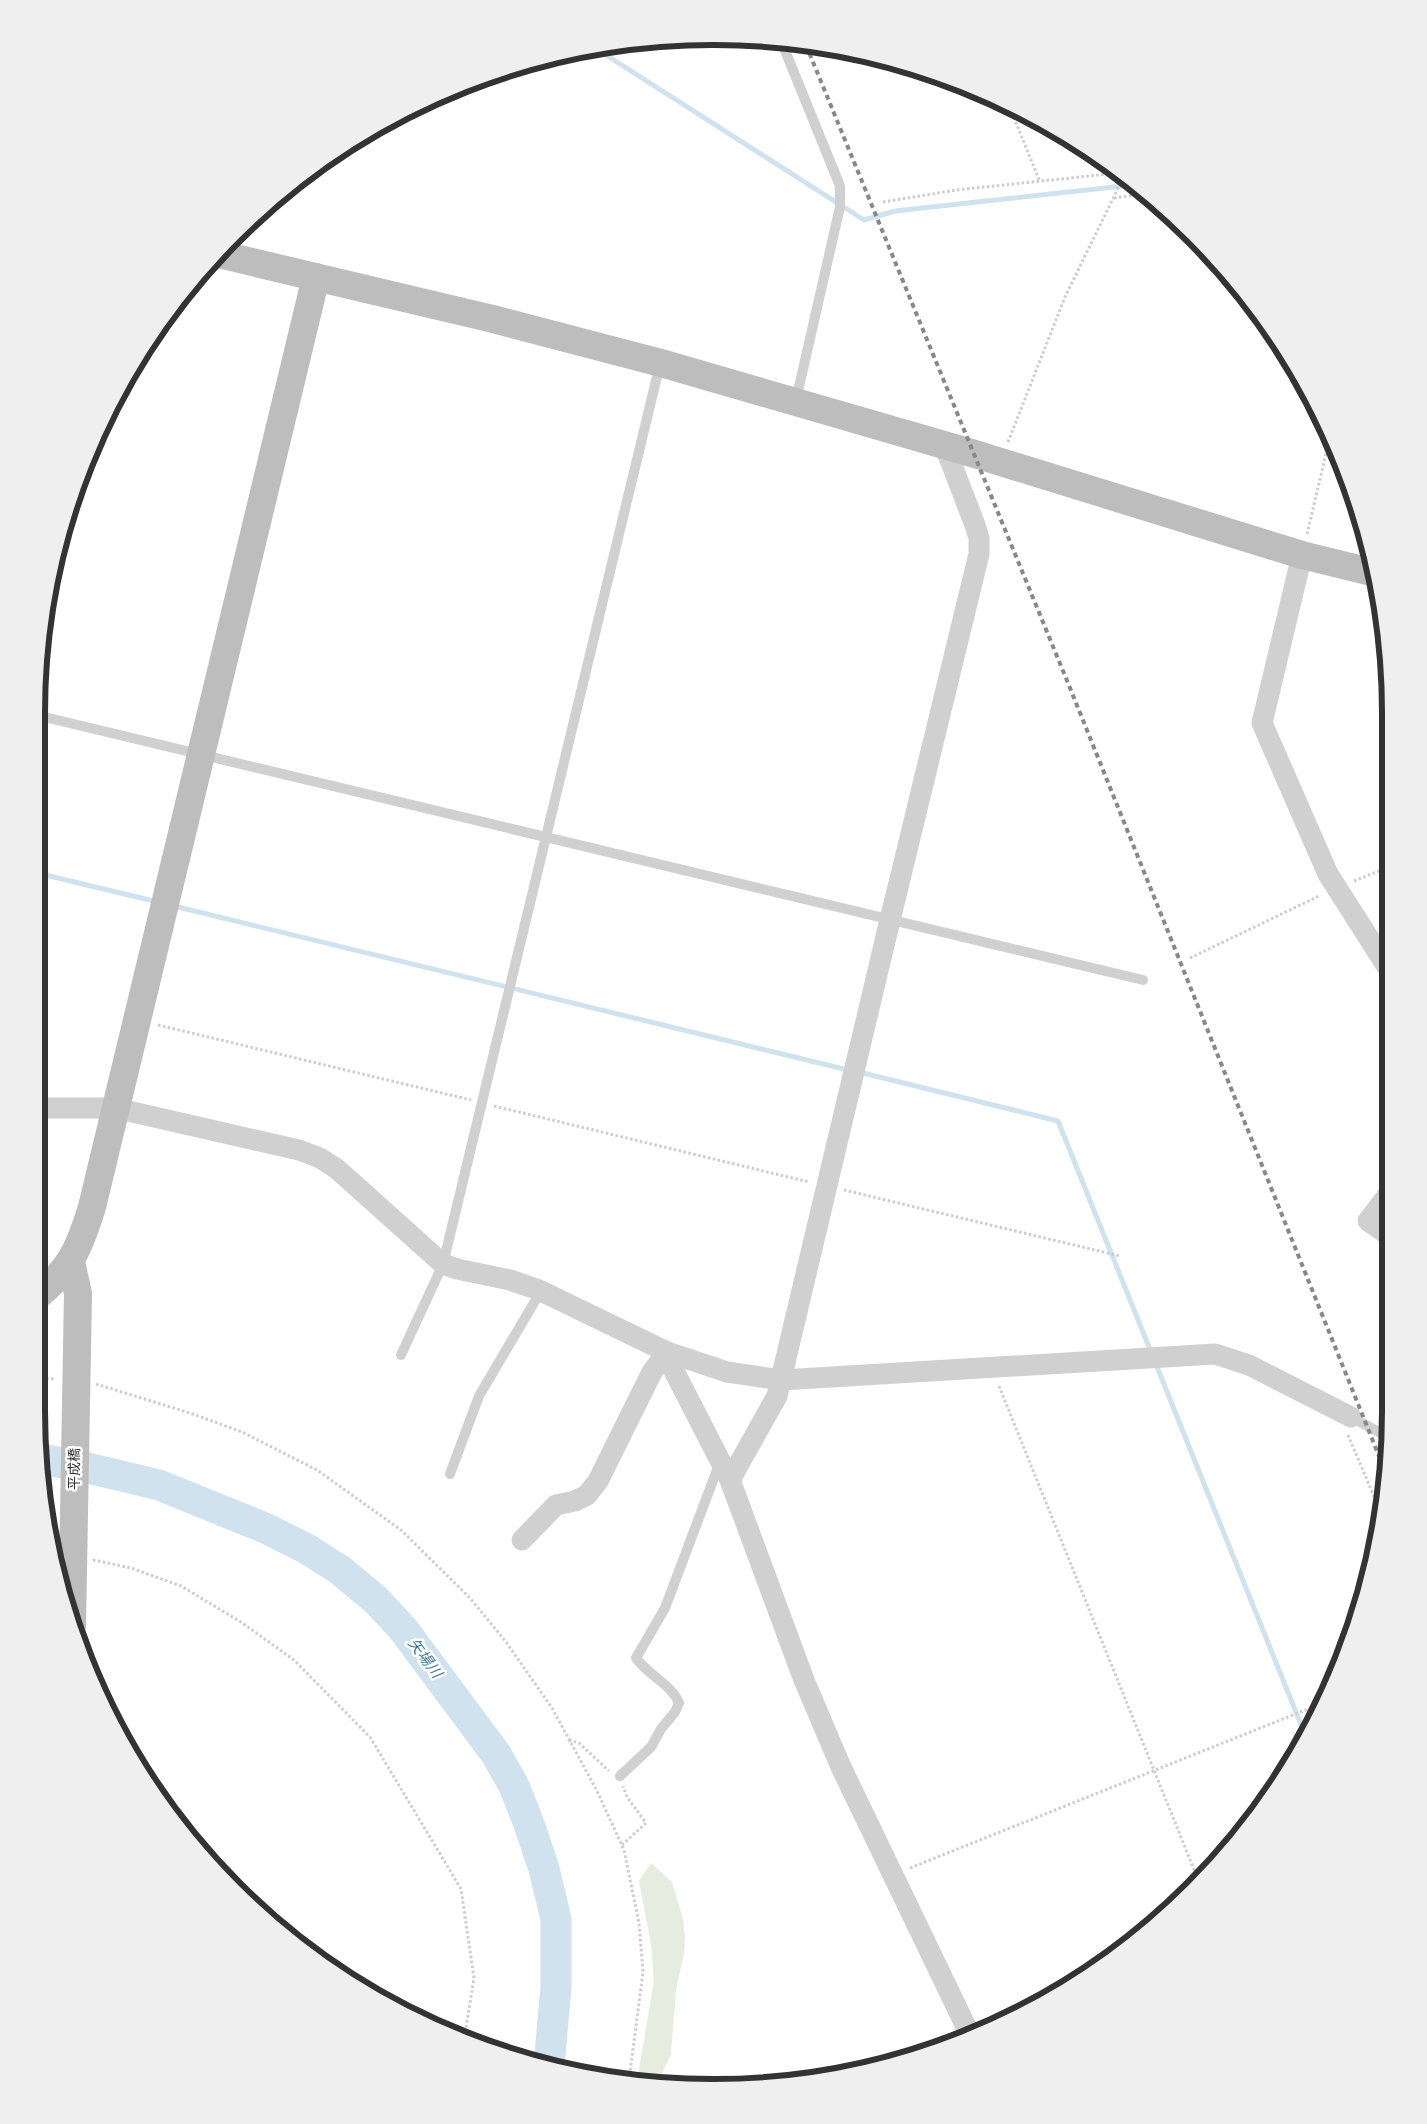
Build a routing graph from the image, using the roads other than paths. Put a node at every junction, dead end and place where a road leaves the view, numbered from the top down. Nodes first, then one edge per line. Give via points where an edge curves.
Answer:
1 (784, 49) edge
2 (227, 256) edge
3 (316, 278) junction
4 (661, 363) junction
5 (796, 404) junction
6 (945, 446) junction
7 (1302, 555) junction
8 (1366, 571) edge
9 (45, 717) edge
10 (200, 755) junction
11 (545, 836) junction
12 (890, 920) junction
13 (1382, 959) edge
14 (1143, 980) dead end
15 (45, 1108) edge
16 (115, 1108) junction
17 (1382, 1203) edge
18 (1382, 1231) edge
19 (443, 1264) junction
20 (52, 1276) edge
21 (539, 1290) junction
22 (666, 1352) junction
23 (400, 1355) dead end
24 (781, 1380) junction
25 (1347, 1415) joint
26 (1381, 1433) edge
27 (720, 1462) junction
28 (450, 1474) dead end
29 (730, 1480) junction
30 (522, 1540) dead end
31 (74, 1605) edge
32 (620, 1776) dead end
33 (967, 2029) edge

1 - 5 lane via 840,186 840,206
2 - 3 street
3 - 4 street via 493,319
3 - 10 street
4 - 5 street
4 - 11 lane
5 - 6 street
6 - 7 street
6 - 12 street via 975,525 979,554
7 - 8 street
7 - 13 street via 1262,723 1328,874
9 - 10 lane
10 - 11 lane
10 - 16 street
11 - 12 lane
11 - 19 lane
12 - 14 lane
12 - 24 street
15 - 16 street
16 - 19 street via 299,1150 320,1158 337,1169
16 - 20 street via 84,1233
17 - 18 street via 1368,1221
19 - 21 street
19 - 23 lane
20 - 31 street, 平成橋 via 78,1293 76,1390 80,1553
21 - 22 street
21 - 28 lane via 479,1396
22 - 24 street via 727,1372
22 - 27 street
22 - 30 street via 652,1372 598,1481 587,1495 556,1505
24 - 25 street via 1215,1354 1249,1365
24 - 29 street via 777,1396
25 - 26 lane
27 - 29 street
27 - 32 lane via 665,1608 636,1658 675,1694 679,1703 651,1747
29 - 33 street via 840,1767

